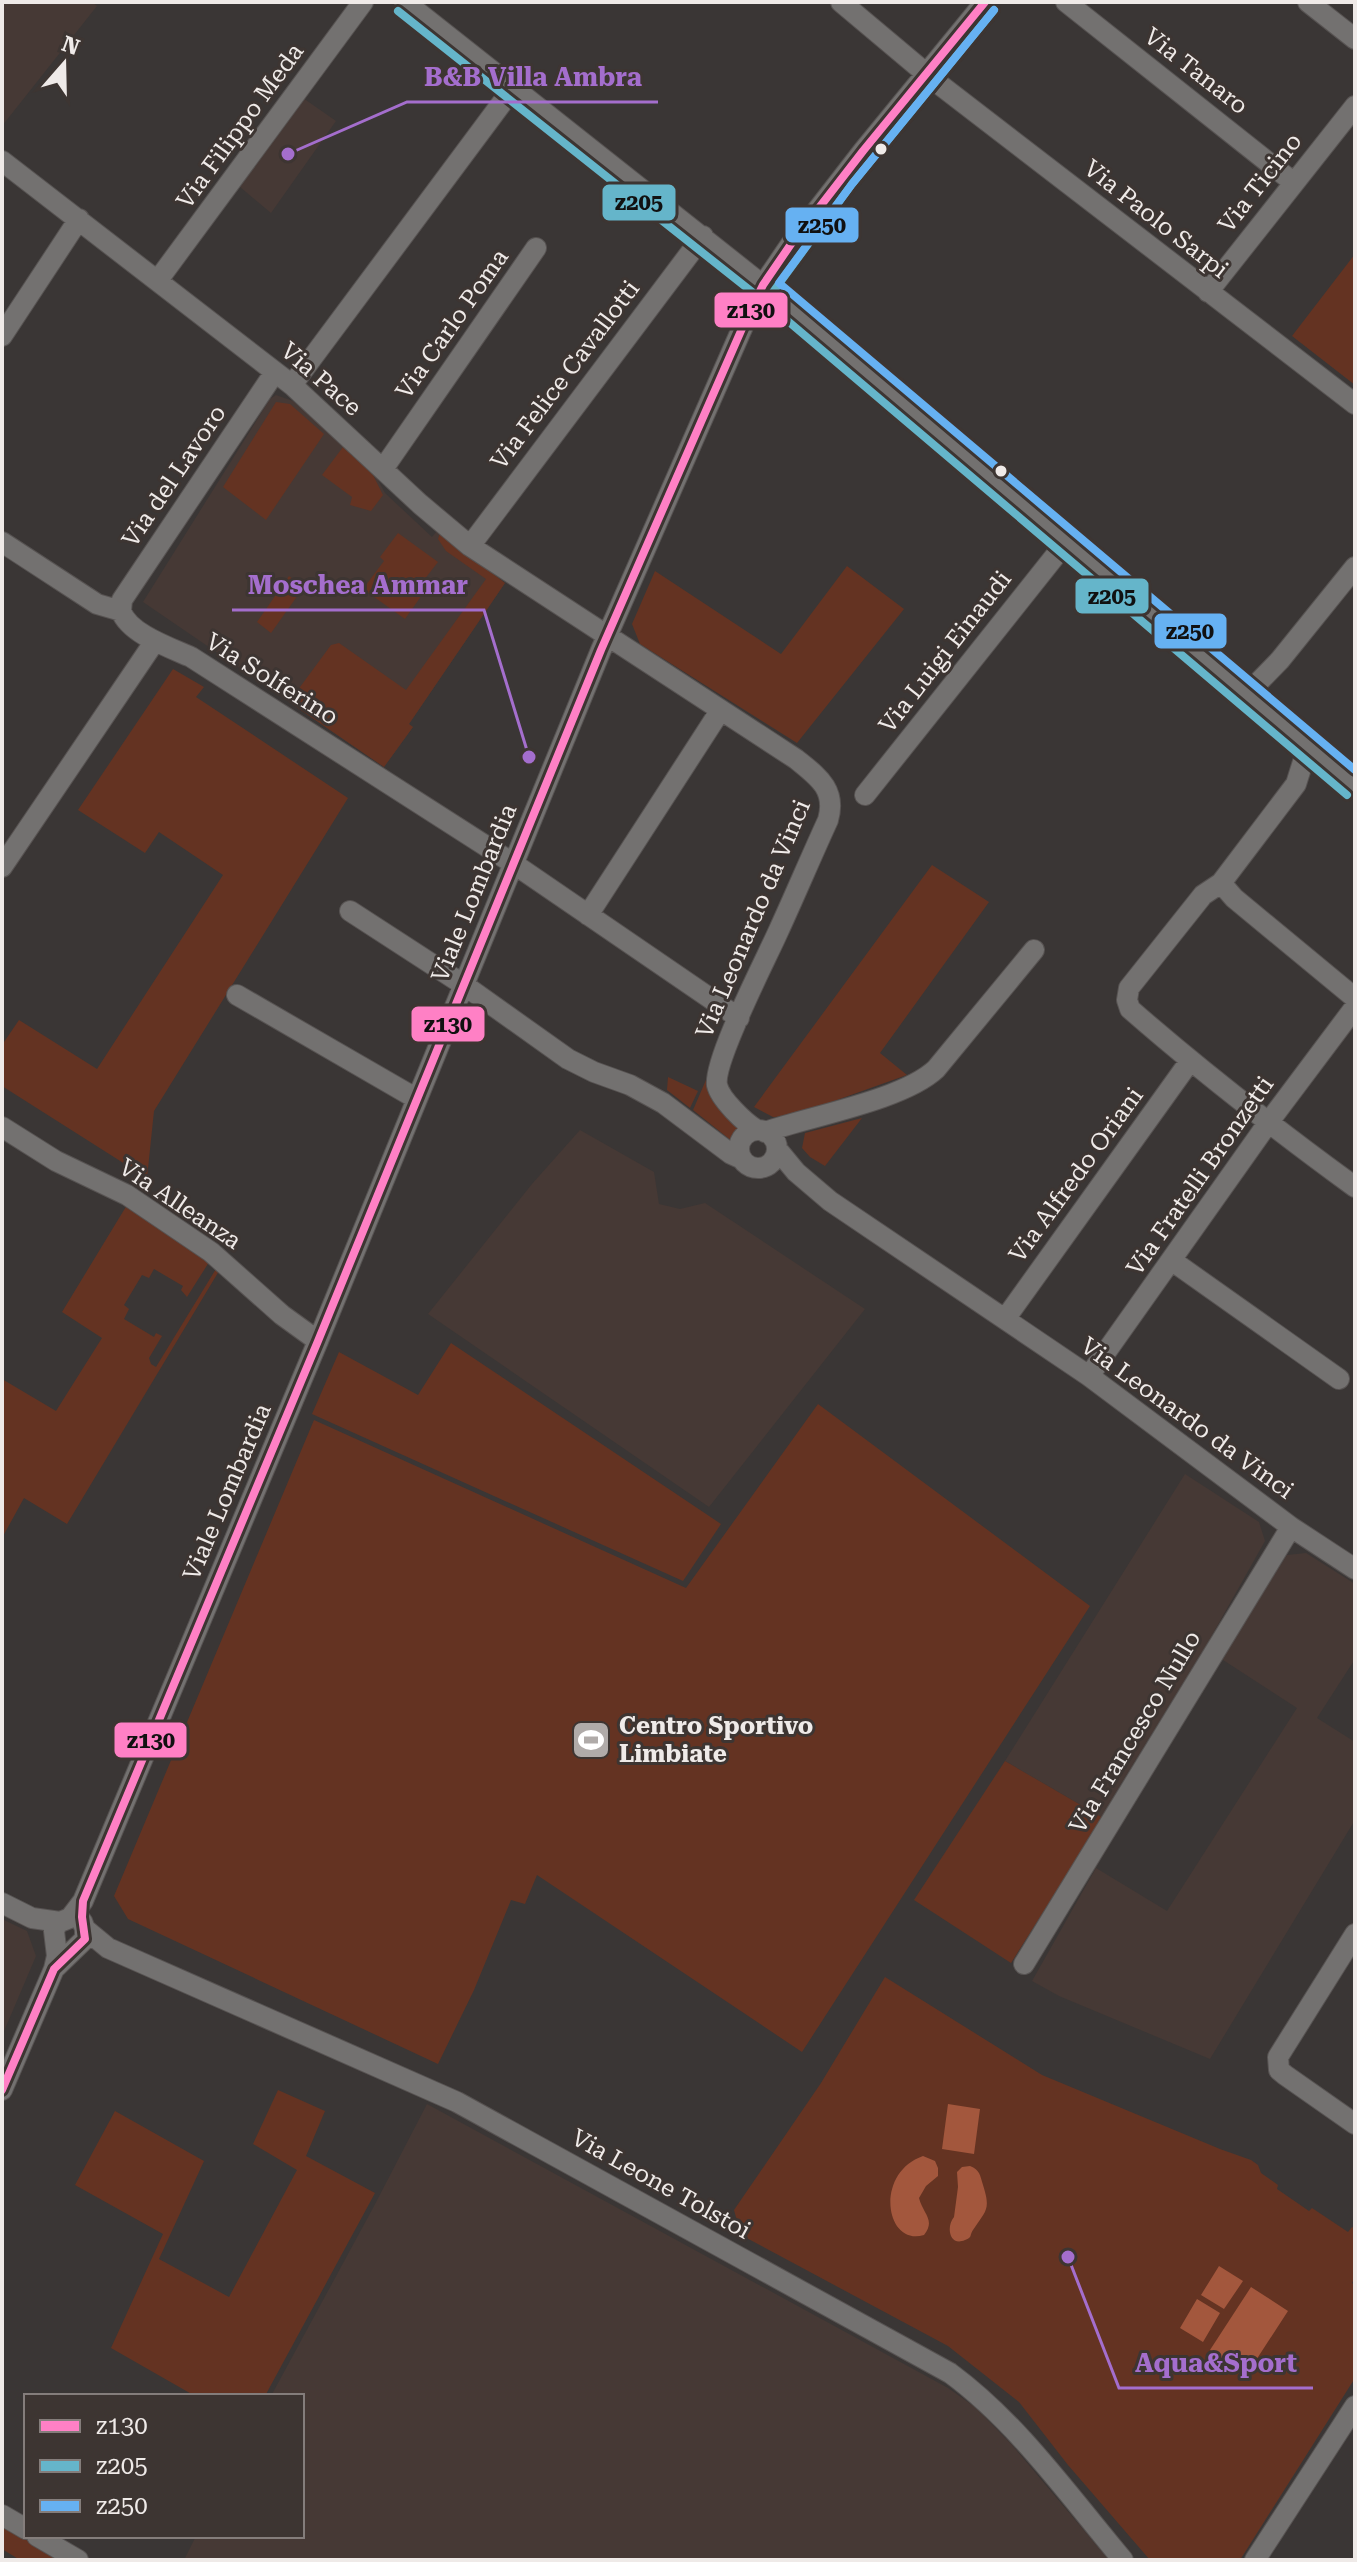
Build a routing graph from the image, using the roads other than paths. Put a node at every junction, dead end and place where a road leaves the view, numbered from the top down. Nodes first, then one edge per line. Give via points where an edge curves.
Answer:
1 (363, 2) edge
2 (405, 2) edge
3 (841, 2) edge
4 (985, 2) edge
5 (1066, 2) edge
6 (1308, 2) edge
7 (1355, 39) edge
8 (927, 74) junction
9 (513, 88) junction
10 (1355, 106) edge
11 (2, 161) edge
12 (1293, 182) junction
13 (79, 219) junction
14 (703, 236) junction
15 (536, 248) dead end
16 (158, 280) junction
17 (763, 285) junction
18 (1208, 292) junction
19 (2, 336) edge
20 (275, 372) junction
21 (292, 385) junction
22 (1355, 404) edge
23 (383, 469) junction
24 (1067, 541) junction
25 (2, 542) edge
26 (470, 546) junction
27 (1355, 567) edge
28 (121, 611) junction
29 (607, 635) junction
30 (155, 641) junction
31 (1247, 694) junction
32 (720, 711) junction
33 (1308, 746) junction
34 (1333, 767) junction
35 (1296, 784) junction
36 (1355, 786) edge
37 (865, 795) dead end
38 (514, 864) junction
39 (2, 867) edge
40 (1221, 883) junction
41 (350, 911) dead end
42 (588, 915) junction
43 (1034, 950) dead end
44 (464, 985) junction
45 (237, 995) dead end
46 (1355, 998) edge
47 (1355, 1007) edge
48 (739, 1018) junction
49 (1190, 1061) junction
50 (417, 1099) junction
51 (1268, 1123) junction
52 (2, 1127) edge
53 (769, 1139) junction
54 (751, 1163) junction
55 (1355, 1187) edge
56 (830, 1201) junction
57 (1171, 1260) junction
58 (1005, 1319) junction
59 (318, 1341) junction
60 (1089, 1376) junction
61 (1339, 1379) dead end
62 (1291, 1527) junction
63 (1355, 1569) edge
64 (2, 1903) edge
65 (70, 1934) junction
66 (1355, 1934) edge
67 (1024, 1964) dead end
68 (2, 2090) edge
69 (1355, 2124) edge
70 (1355, 2406) edge
71 (2, 2515) edge
72 (24, 2528) edge
73 (40, 2538) edge
74 (78, 2560) edge
75 (1123, 2560) edge
76 (1255, 2560) edge

1 - 16 street, Via Filippo Meda
2 - 9 street
3 - 8 street, Via Paolo Sarpi
4 - 8 street, Viale Lombardia
5 - 12 street, Via Tanaro
6 - 7 street
8 - 17 street, Viale Lombardia
8 - 18 street, Via Paolo Sarpi
9 - 14 street
9 - 21 street
10 - 12 street, Via Ticino
11 - 13 street, Via Pace
12 - 18 street, Via Ticino
13 - 16 street, Via Pace
13 - 19 street
14 - 17 street
14 - 26 street, Via Felice Cavallotti
15 - 23 street, Via Carlo Poma
16 - 20 street, Via Pace
17 - 24 street
17 - 29 street, Viale Lombardia
18 - 22 street, Via Paolo Sarpi
20 - 21 street, Via Pace
20 - 28 street, Via del Lavoro via 122,600
21 - 23 street, Via Pace
23 - 26 street, Via Pace
24 - 31 street
24 - 37 street, Via Luigi Einaudi
25 - 28 street, Via Solferino via 97,604
26 - 29 street, Via Pace
27 - 31 street
28 - 30 street, Via Solferino
29 - 32 street, Via Leonardo da Vinci
29 - 38 street, Viale Lombardia
30 - 38 street, Via Solferino via 191,657
30 - 39 street
31 - 33 street
32 - 42 street
32 - 48 street, Via Leonardo da Vinci via 796,759 823,782 831,801 828,820
33 - 34 street
33 - 35 street
34 - 35 street
34 - 36 street
35 - 40 street
38 - 42 street, Via Solferino
38 - 44 street, Viale Lombardia
40 - 46 street
40 - 49 street via 1203,895 1127,992 1130,1009
41 - 44 street, Via Leonardo da Vinci
42 - 48 street, Via Solferino
43 - 53 street via 925,1079 795,1122
44 - 50 street, Viale Lombardia
44 - 54 street, Via Leonardo da Vinci via 568,1059 648,1094
45 - 50 street
47 - 51 street, Via Fratelli Bronzetti
48 - 53 street, Via Leonardo da Vinci via 719,1068 718,1086 743,1120
49 - 51 street
49 - 58 street, Via Alfredo Oriani
50 - 59 street, Viale Lombardia
51 - 55 street
51 - 57 street, Via Fratelli Bronzetti
52 - 59 street, Via Alleanza via 56,1161 127,1195 211,1252
53 - 54 street via 772,1161
53 - 54 street via 746,1134 742,1139 739,1153
53 - 56 street, Via Leonardo da Vinci
54 - 56 street, Via Leonardo da Vinci
56 - 58 street, Via Leonardo da Vinci
57 - 60 street, Via Fratelli Bronzetti
57 - 61 street
58 - 60 street, Via Leonardo da Vinci
59 - 65 street, Viale Lombardia
60 - 62 street, Via Leonardo da Vinci
62 - 63 street, Via Leonardo da Vinci
62 - 67 street, Via Francesco Nullo
64 - 65 street
65 - 68 street
65 - 75 street, Via Leone Tolstoi via 457,2102 950,2373 1014,2430
66 - 69 street via 1277,2064
70 - 76 street
71 - 72 street
73 - 74 street

